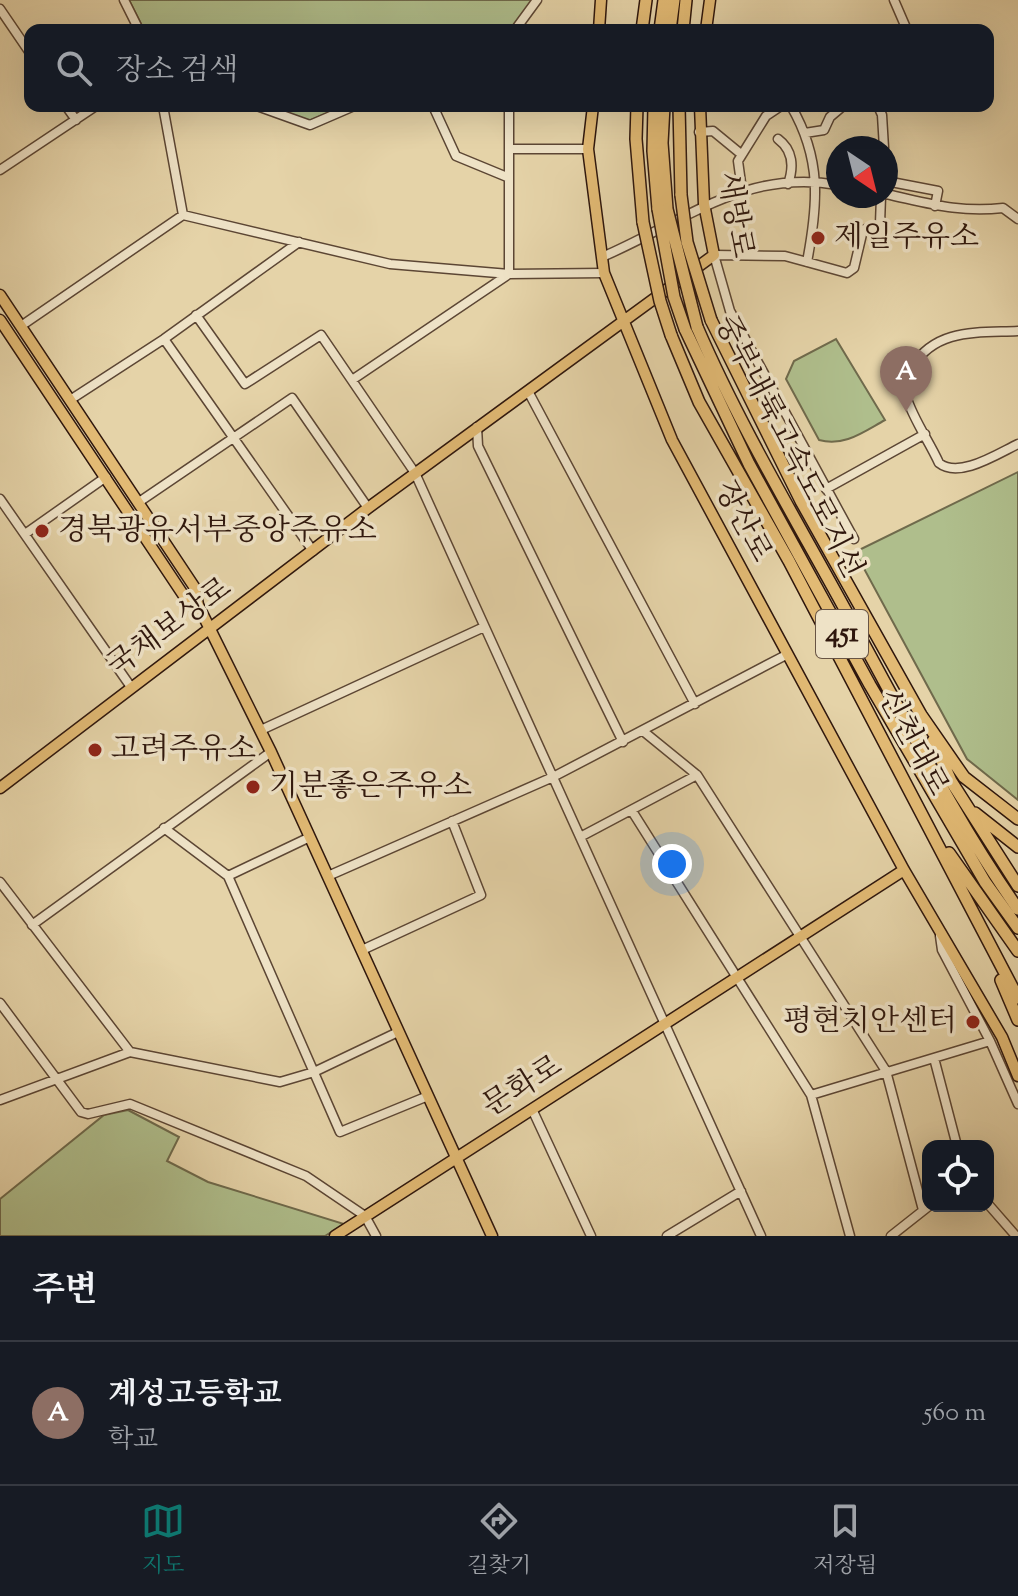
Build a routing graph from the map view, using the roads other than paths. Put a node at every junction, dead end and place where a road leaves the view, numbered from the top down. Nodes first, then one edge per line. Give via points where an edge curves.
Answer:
1 (124, 0) edge
2 (537, 0) edge
3 (646, 0) edge
4 (664, 0) edge
5 (674, 0) edge
6 (686, 0) edge
7 (710, 0) edge
8 (894, 0) edge
9 (601, 1) edge
10 (0, 9) edge
11 (136, 24) edge
12 (519, 24) edge
13 (599, 24) edge
14 (643, 24) edge
15 (661, 24) edge
16 (671, 24) edge
17 (684, 24) edge
18 (707, 24) edge
19 (904, 24) edge
20 (24, 44) edge
21 (70, 112) edge
22 (87, 112) edge
23 (164, 112) edge
24 (274, 112) edge
25 (340, 112) edge
26 (436, 112) edge
27 (509, 112) edge
28 (592, 112) edge
29 (637, 112) edge
30 (654, 112) edge
31 (664, 112) edge
32 (679, 112) edge
33 (700, 112) edge
34 (772, 112) edge
35 (794, 112) edge
36 (836, 112) edge
37 (881, 112) edge
38 (76, 120) junction
39 (699, 132) junction
40 (805, 133) junction
41 (883, 136) edge
42 (778, 139) dead end
43 (510, 149) junction
44 (588, 149) junction
45 (741, 154) junction
46 (0, 170) edge
47 (507, 177) junction
48 (815, 183) junction
49 (898, 183) edge
50 (788, 184) junction
51 (826, 184) edge
52 (742, 190) junction
53 (898, 198) edge
54 (704, 204) junction
55 (935, 206) junction
56 (882, 208) edge
57 (663, 209) junction
58 (183, 215) junction
59 (1018, 219) edge
60 (299, 242) junction
61 (714, 255) junction
62 (602, 257) junction
63 (807, 262) junction
64 (604, 273) junction
65 (509, 274) junction
66 (0, 295) edge
67 (196, 315) junction
68 (0, 320) edge
69 (623, 324) junction
70 (21, 326) junction
71 (691, 328) junction
72 (1018, 331) edge
73 (5, 337) edge
74 (164, 339) junction
75 (352, 380) junction
76 (529, 393) junction
77 (70, 400) junction
78 (477, 427) junction
79 (925, 434) junction
80 (234, 437) junction
81 (1018, 444) edge
82 (415, 473) junction
83 (106, 477) junction
84 (826, 489) junction
85 (0, 499) edge
86 (139, 502) junction
87 (368, 508) junction
88 (25, 534) junction
89 (854, 539) dead end
90 (313, 551) junction
91 (198, 605) junction
92 (484, 627) junction
93 (212, 629) junction
94 (786, 655) junction
95 (131, 687) junction
96 (695, 704) junction
97 (921, 715) junction
98 (261, 730) junction
99 (643, 731) junction
100 (623, 742) junction
101 (271, 752) junction
102 (697, 775) junction
103 (553, 777) junction
104 (0, 788) edge
105 (970, 808) junction
106 (632, 811) junction
107 (922, 812) junction
108 (1018, 819) edge
109 (452, 821) junction
110 (164, 828) junction
111 (582, 836) junction
112 (310, 837) junction
113 (1018, 847) edge
114 (904, 870) junction
115 (228, 876) junction
116 (328, 876) junction
117 (0, 882) edge
118 (1018, 886) edge
119 (1018, 909) edge
120 (32, 925) junction
121 (1018, 928) edge
122 (939, 931) junction
123 (981, 931) junction
124 (802, 937) junction
125 (362, 950) junction
126 (1018, 951) edge
127 (737, 979) junction
128 (1018, 998) edge
129 (0, 1003) edge
130 (1018, 1020) edge
131 (664, 1026) junction
132 (398, 1032) junction
133 (990, 1041) junction
134 (130, 1052) junction
135 (934, 1058) junction
136 (886, 1071) junction
137 (314, 1072) junction
138 (1018, 1076) edge
139 (59, 1080) junction
140 (811, 1095) junction
141 (428, 1096) junction
142 (0, 1100) edge
143 (1018, 1104) edge
144 (532, 1109) junction
145 (955, 1140) edge
146 (457, 1157) junction
147 (741, 1191) junction
148 (922, 1194) edge
149 (922, 1211) edge
150 (994, 1211) edge
151 (365, 1216) junction
152 (335, 1236) edge
153 (376, 1236) edge
154 (492, 1236) edge
155 (591, 1236) edge
156 (667, 1236) edge
157 (761, 1236) edge
158 (850, 1236) edge
159 (891, 1236) edge
160 (1016, 1236) edge

1 - 11 street
2 - 12 street
3 - 14 highway
4 - 15 highway
5 - 16 highway
6 - 17 highway
7 - 18 main road
8 - 19 street
9 - 13 main road
10 - 20 street
21 - 38 street
22 - 38 street
23 - 58 street
24 - 25 street via 310,125
26 - 47 street via 456,156
27 - 43 street
28 - 44 main road, 장산로
29 - 107 highway, 신천대로, bridge via 643,222 671,335 699,402
30 - 57 highway, 중부내륙고속도로지선 / 451 via 653,151
31 - 57 highway, 중부내륙고속도로지선 / 451
32 - 97 highway, 신천대로, bridge via 687,242 711,320 794,488
33 - 39 main road, 새방로
34 - 45 street
35 - 40 street
36 - 40 street via 824,130
37 - 41 street
38 - 46 street
39 - 45 street via 713,131
39 - 54 main road, 새방로
40 - 48 street
42 - 50 street via 786,145 793,169
43 - 44 street
43 - 47 street
44 - 62 main road, 장산로
45 - 52 street
47 - 65 street
48 - 50 street
48 - 51 street
48 - 63 street
49 - 55 street via 938,191
50 - 52 street
52 - 54 street
53 - 55 street
54 - 61 main road, 새방로
54 - 62 street
55 - 59 street via 1003,208
56 - 63 street via 880,224 863,230 852,271
57 - 71 highway, 중부내륙고속도로지선 / 451, bridge
58 - 60 street
58 - 70 street
60 - 65 street via 390,264
60 - 67 street
61 - 63 street via 785,256
61 - 69 main road, 국채보상로
61 - 84 street, 새방로 via 730,311
62 - 64 main road, 장산로
64 - 65 street
64 - 69 main road, 장산로
65 - 75 street
66 - 70 main road
67 - 74 street
67 - 75 street via 245,384 321,335
68 - 73 main road
69 - 76 main road, 국채보상로
69 - 94 main road, 장산로 via 672,440
70 - 77 main road
71 - 119 highway, 중부내륙고속도로지선 / 451 via 912,732
71 - 121 highway, 중부내륙고속도로지선 / 451 via 735,438 870,685 985,882
72 - 79 street via 952,335 924,349 904,381
73 - 83 main road
74 - 77 street
74 - 80 street
75 - 82 street
76 - 78 main road, 국채보상로
76 - 96 street
77 - 86 main road
78 - 82 main road, 국채보상로
78 - 100 street via 478,446
79 - 81 street via 947,469 958,470
79 - 84 street
80 - 86 street
80 - 87 street via 292,398
80 - 90 street
82 - 87 main road, 국채보상로
82 - 92 street
83 - 88 street
83 - 91 main road via 184,596
84 - 89 street, 새방로
85 - 88 street
86 - 91 main road via 195,588
87 - 90 main road, 국채보상로
88 - 95 street
90 - 93 main road, 국채보상로
91 - 93 main road
92 - 98 street
92 - 103 street
93 - 95 main road, 국채보상로
93 - 98 main road
94 - 96 street
94 - 114 main road, 장산로
95 - 104 main road, 국채보상로
96 - 99 street
97 - 105 highway via 951,781
97 - 108 highway, 신천대로 via 964,777
98 - 101 main road
99 - 100 street
99 - 102 street
100 - 103 street
101 - 110 street
101 - 112 main road
102 - 106 street
102 - 124 street
103 - 109 street
103 - 111 street
105 - 113 highway
105 - 118 highway
106 - 111 street
106 - 127 street
107 - 123 highway, 신천대로
107 - 126 highway
109 - 116 street
109 - 125 street via 481,895
110 - 115 street
110 - 120 street
111 - 131 street
112 - 115 street
112 - 116 main road
114 - 122 main road, 장산로
114 - 124 main road, 문화로
115 - 137 street
116 - 125 main road
117 - 120 street
120 - 134 street
122 - 133 street, 장산로 via 942,950
122 - 138 main road, 장산로 via 1002,1037
123 - 128 highway, 신천대로
123 - 130 highway
124 - 127 main road, 문화로
124 - 136 street
125 - 132 main road
127 - 131 main road, 문화로
127 - 140 street
129 - 139 street
131 - 144 main road, 문화로
131 - 147 street
132 - 137 street
132 - 141 main road
133 - 135 street
133 - 143 street, 장산로
134 - 137 street via 280,1082
134 - 139 street
135 - 136 street
135 - 145 street
136 - 140 street
136 - 148 street
137 - 141 street via 340,1132
139 - 142 street
139 - 151 street via 81,1112 130,1104 306,1176
140 - 158 street
141 - 146 main road
144 - 146 main road, 문화로
144 - 155 street
146 - 151 main road, 문화로
146 - 154 main road
147 - 156 street
147 - 157 street
149 - 159 street
150 - 160 street
151 - 152 main road, 문화로
151 - 153 street

